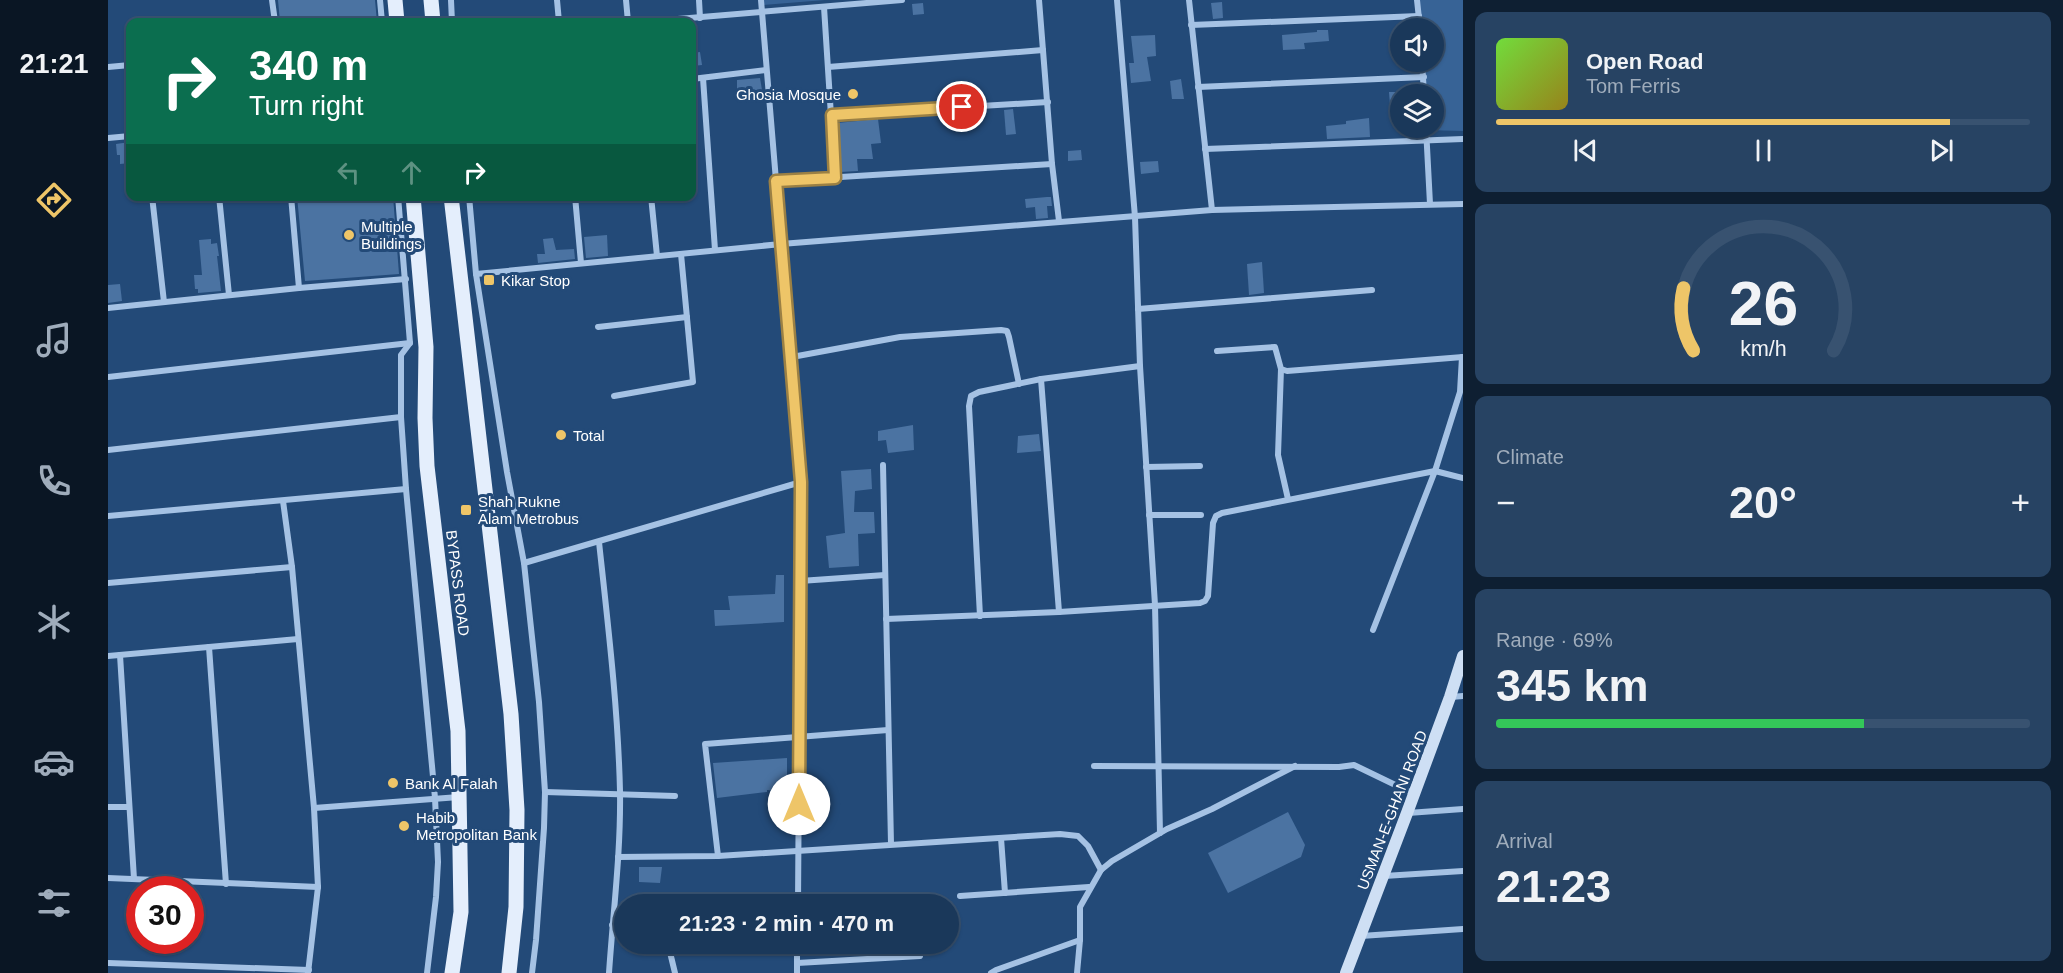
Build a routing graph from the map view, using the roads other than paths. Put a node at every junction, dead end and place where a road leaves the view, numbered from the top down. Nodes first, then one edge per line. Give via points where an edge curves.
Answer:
1 (272, 0) edge
2 (380, 0) edge
3 (395, 0) edge
4 (431, 0) edge
5 (451, 0) edge
6 (557, 0) edge
7 (626, 0) edge
8 (699, 0) edge
9 (761, 0) edge
10 (902, 0) edge
11 (1039, 0) edge
12 (1117, 0) edge
13 (1189, 0) edge
14 (1417, 0) edge
15 (824, 7) junction
16 (762, 13) junction
17 (1419, 16) joint
18 (274, 18) edge
19 (382, 18) edge
20 (397, 18) edge
21 (433, 18) edge
22 (452, 18) edge
23 (559, 18) edge
24 (628, 18) edge
25 (696, 18) edge
26 (699, 18) junction
27 (1191, 25) junction
28 (1043, 50) junction
29 (126, 65) edge
30 (108, 67) edge
31 (828, 67) junction
32 (766, 70) junction
33 (1423, 72) edge
34 (1424, 77) junction
35 (703, 78) junction
36 (696, 79) edge
37 (1424, 84) edge
38 (1198, 87) junction
39 (1048, 102) junction
40 (832, 115) junction
41 (126, 136) edge
42 (108, 138) edge
43 (1463, 139) edge
44 (1426, 141) junction
45 (1205, 148) junction
46 (1052, 164) junction
47 (835, 178) junction
48 (776, 181) junction
49 (153, 201) edge
50 (220, 201) edge
51 (291, 201) edge
52 (399, 201) edge
53 (413, 201) edge
54 (452, 201) edge
55 (469, 201) edge
56 (575, 201) edge
57 (652, 201) edge
58 (1430, 204) junction
59 (1463, 204) edge
60 (1212, 210) junction
61 (1135, 217) junction
62 (1059, 221) junction
63 (781, 244) junction
64 (715, 250) junction
65 (681, 254) junction
66 (657, 256) junction
67 (581, 263) junction
68 (476, 274) junction
69 (406, 279) junction
70 (299, 288) junction
71 (1372, 290) dead end
72 (229, 295) junction
73 (164, 302) junction
74 (108, 308) edge
75 (1138, 309) junction
76 (687, 316) junction
77 (598, 327) dead end
78 (410, 344) junction
79 (1217, 351) dead end
80 (792, 357) junction
81 (1462, 357) edge
82 (1140, 366) junction
83 (1281, 369) junction
84 (108, 377) edge
85 (1041, 379) junction
86 (1019, 384) junction
87 (614, 396) dead end
88 (401, 417) junction
89 (108, 450) edge
90 (883, 465) dead end
91 (1200, 466) dead end
92 (1146, 467) junction
93 (1435, 471) junction
94 (1463, 478) edge
95 (801, 482) junction
96 (406, 489) junction
97 (1288, 499) junction
98 (283, 501) junction
99 (1149, 515) junction
100 (1201, 515) dead end
101 (108, 516) edge
102 (599, 542) junction
103 (524, 563) junction
104 (292, 567) junction
105 (885, 575) junction
106 (800, 580) junction
107 (108, 583) edge
108 (1155, 605) junction
109 (1059, 612) junction
110 (980, 616) junction
111 (886, 619) junction
112 (1373, 630) dead end
113 (298, 639) junction
114 (209, 647) junction
115 (120, 655) junction
116 (108, 656) edge
117 (1463, 656) edge
118 (1457, 696) edge
119 (888, 730) junction
120 (800, 736) junction
121 (1094, 766) dead end
122 (1158, 766) junction
123 (1295, 766) junction
124 (545, 792) junction
125 (620, 793) junction
126 (1413, 794) junction
127 (459, 796) junction
128 (675, 796) dead end
129 (435, 798) junction
130 (108, 807) edge
131 (129, 807) junction
132 (314, 808) junction
133 (1463, 808) edge
134 (1407, 813) junction
135 (1160, 833) junction
136 (1001, 838) junction
137 (891, 844) junction
138 (799, 850) junction
139 (718, 855) junction
140 (618, 857) junction
141 (1101, 870) junction
142 (1463, 871) edge
143 (134, 876) edge
144 (1383, 876) junction
145 (108, 878) edge
146 (126, 879) edge
147 (204, 883) edge
148 (226, 884) junction
149 (318, 887) junction
150 (1089, 887) junction
151 (1005, 893) junction
152 (798, 894) edge
153 (960, 896) dead end
154 (612, 924) joint
155 (1463, 929) edge
156 (1360, 936) junction
157 (1080, 940) junction
158 (670, 954) edge
159 (797, 954) edge
160 (920, 956) dead end
161 (108, 963) edge
162 (797, 963) junction
163 (309, 971) edge
164 (427, 973) edge
165 (452, 973) edge
166 (509, 973) edge
167 (532, 973) edge
168 (609, 973) edge
169 (675, 973) edge
170 (797, 973) edge
171 (992, 973) edge
172 (1077, 973) edge
173 (1346, 973) edge

1 - 18 street
2 - 19 street
3 - 20 main road
4 - 21 main road
5 - 22 street
6 - 23 street
7 - 24 street
8 - 26 street
9 - 16 street
10 - 15 street
11 - 28 street
12 - 61 street
13 - 27 street
14 - 17 street
15 - 16 street
15 - 31 street
16 - 26 street
16 - 32 street
17 - 27 street
25 - 26 street
27 - 38 street
28 - 31 street
28 - 39 street
29 - 30 street
31 - 40 street
32 - 35 street
32 - 48 street
33 - 34 street
34 - 37 street
34 - 38 street
35 - 36 street
35 - 64 street
38 - 45 street
39 - 40 street
39 - 46 street
40 - 47 street
41 - 42 street
43 - 44 street
44 - 45 street
44 - 58 street
45 - 60 street
46 - 47 street
46 - 62 street
47 - 48 street
48 - 63 street
49 - 73 street
50 - 72 street
51 - 70 street
52 - 69 street
53 - 127 main road, BYPASS ROAD via 426,347 427,466 455,699
54 - 166 main road via 512,714 517,810 516,907
55 - 68 street
56 - 67 street
57 - 66 street
58 - 59 street
58 - 60 street
60 - 61 street
61 - 62 street
61 - 75 street
62 - 63 street
63 - 64 street
63 - 80 street
64 - 65 street
65 - 66 street
65 - 76 street
66 - 67 street
67 - 68 street
68 - 103 street
69 - 70 street
69 - 78 street
70 - 72 street
71 - 75 street
72 - 73 street
73 - 74 street
75 - 82 street
76 - 77 street
76 - 87 street via 693,382
78 - 84 street
78 - 88 street via 401,355
79 - 83 street via 1275,347
80 - 86 street via 900,337 1000,330 1009,337
80 - 95 street
81 - 83 street
81 - 93 street via 1460,392
82 - 85 street
82 - 92 street
83 - 97 street via 1278,455
85 - 86 street
85 - 109 street
86 - 110 street via 979,392 971,396 969,406
88 - 89 street
88 - 96 street
90 - 105 street
91 - 92 street
92 - 99 street
93 - 94 street
93 - 97 street
93 - 112 street
95 - 102 street
95 - 106 street
96 - 98 street
96 - 129 street
97 - 108 street via 1216,516 1205,601
98 - 101 street
98 - 104 street
99 - 100 street
99 - 108 street
102 - 103 street
102 - 125 street via 614,672
103 - 124 street
104 - 107 street
104 - 113 street
105 - 106 street
105 - 111 street
106 - 120 street
108 - 109 street
108 - 122 street
109 - 110 street
110 - 111 street
111 - 119 street
113 - 114 street
113 - 132 street
114 - 115 street
114 - 148 street
115 - 116 street
115 - 131 street
117 - 118 main road, USMAN-E-GHANI ROAD
118 - 126 main road, USMAN-E-GHANI ROAD
119 - 120 street
119 - 137 street
120 - 138 street
120 - 139 street via 705,744
121 - 122 street
122 - 123 street
122 - 135 street
123 - 126 street via 1354,765
123 - 135 street
124 - 125 street
124 - 167 street
125 - 128 street
125 - 140 street
126 - 134 main road, USMAN-E-GHANI ROAD
127 - 129 street
127 - 165 main road, BYPASS ROAD via 461,912
129 - 132 street
129 - 164 street via 438,862
130 - 131 street
131 - 143 street
132 - 149 street
133 - 134 street
134 - 144 main road, USMAN-E-GHANI ROAD
135 - 141 street
136 - 137 street
136 - 141 street via 1078,836
136 - 151 street
137 - 138 street
138 - 139 street
138 - 152 street
139 - 140 street
140 - 154 street
141 - 150 street
142 - 144 street
144 - 156 main road, USMAN-E-GHANI ROAD
145 - 146 street
147 - 148 street
148 - 149 street
149 - 163 street
150 - 151 street
150 - 157 street via 1080,907
151 - 153 street
154 - 168 street
155 - 156 street
156 - 173 main road, USMAN-E-GHANI ROAD
157 - 171 street
157 - 172 street
158 - 169 street
159 - 162 street
160 - 162 street
161 - 163 street
162 - 170 street

